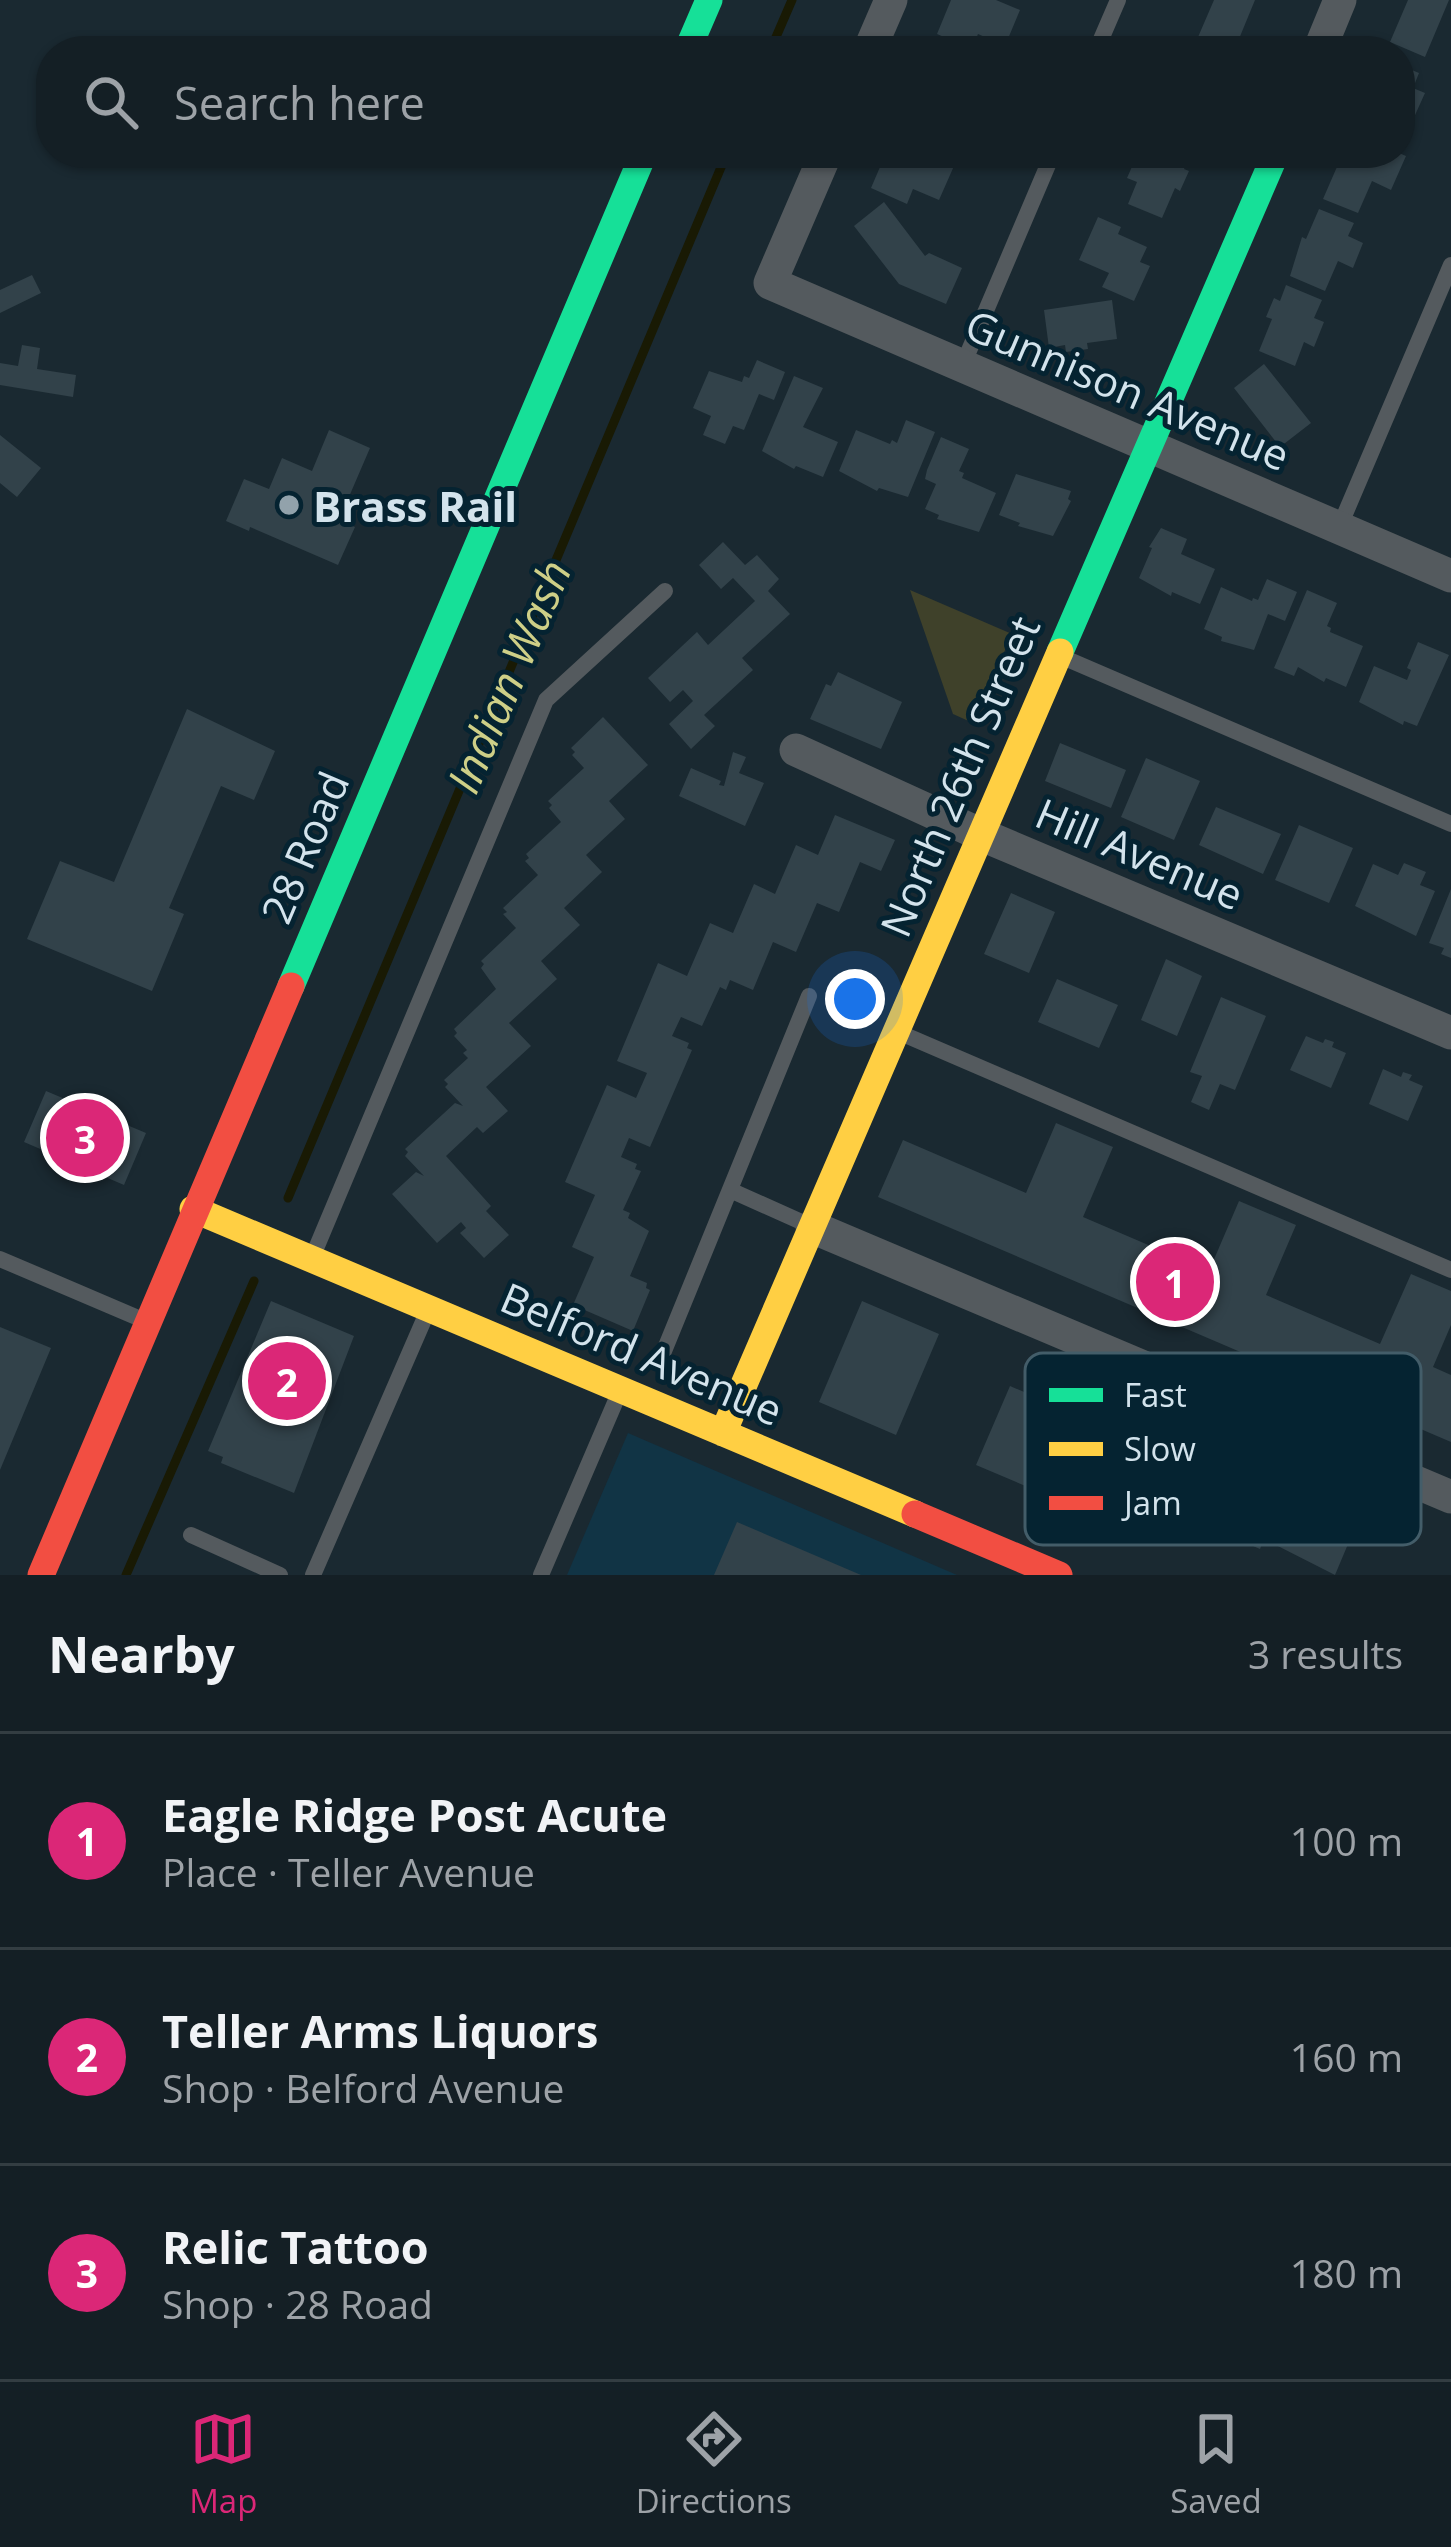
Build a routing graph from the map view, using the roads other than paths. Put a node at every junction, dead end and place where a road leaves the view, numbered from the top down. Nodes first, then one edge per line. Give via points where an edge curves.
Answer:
1 (709, 0) edge
2 (891, 0) edge
3 (1118, 0) edge
4 (1340, 0) edge
5 (693, 36) edge
6 (875, 36) edge
7 (1102, 36) edge
8 (1325, 36) edge
9 (638, 168) edge
10 (820, 168) edge
11 (1047, 168) edge
12 (1270, 168) edge
13 (1451, 265) edge
14 (962, 367) junction
15 (1150, 448) junction
16 (1339, 528) junction
17 (1451, 576) edge
18 (664, 591) dead end
19 (1060, 656) junction
20 (796, 751) dead end
21 (1451, 824) edge
22 (982, 835) junction
23 (809, 996) dead end
24 (897, 1031) junction
25 (1451, 1033) edge
26 (730, 1190) junction
27 (193, 1209) junction
28 (812, 1227) junction
29 (0, 1259) edge
30 (312, 1259) junction
31 (1451, 1270) edge
32 (429, 1309) junction
33 (146, 1322) junction
34 (1110, 1353) edge
35 (662, 1357) dead end
36 (620, 1390) junction
37 (723, 1433) junction
38 (1421, 1484) edge
39 (1451, 1497) edge
40 (191, 1535) dead end
41 (40, 1575) edge
42 (280, 1575) edge
43 (313, 1575) edge
44 (541, 1575) edge
45 (1059, 1575) edge

1 - 5 street
2 - 6 street
3 - 7 lane
4 - 8 street
9 - 27 street, 28 Road
10 - 14 street, Gunnison Avenue via 770,284
11 - 14 lane
12 - 15 street, North 26th Street
13 - 16 lane
14 - 15 street, Gunnison Avenue
15 - 16 street, Gunnison Avenue
15 - 19 street, North 26th Street
16 - 17 street, Gunnison Avenue
18 - 30 lane via 546,700
19 - 21 lane
19 - 22 street, North 26th Street
20 - 22 street, Hill Avenue
22 - 24 street, North 26th Street
22 - 25 street, Hill Avenue
23 - 26 lane
24 - 28 street, North 26th Street
24 - 31 lane
26 - 28 lane
26 - 35 lane
27 - 30 street, Belford Avenue
27 - 33 street, 28 Road
28 - 34 street
28 - 37 street, North 26th Street
29 - 33 lane
30 - 32 street, Belford Avenue
32 - 36 street, Belford Avenue
32 - 43 lane
33 - 41 street, 28 Road
36 - 37 street, Belford Avenue
36 - 44 lane
37 - 45 street, Belford Avenue
38 - 39 street
40 - 42 lane

